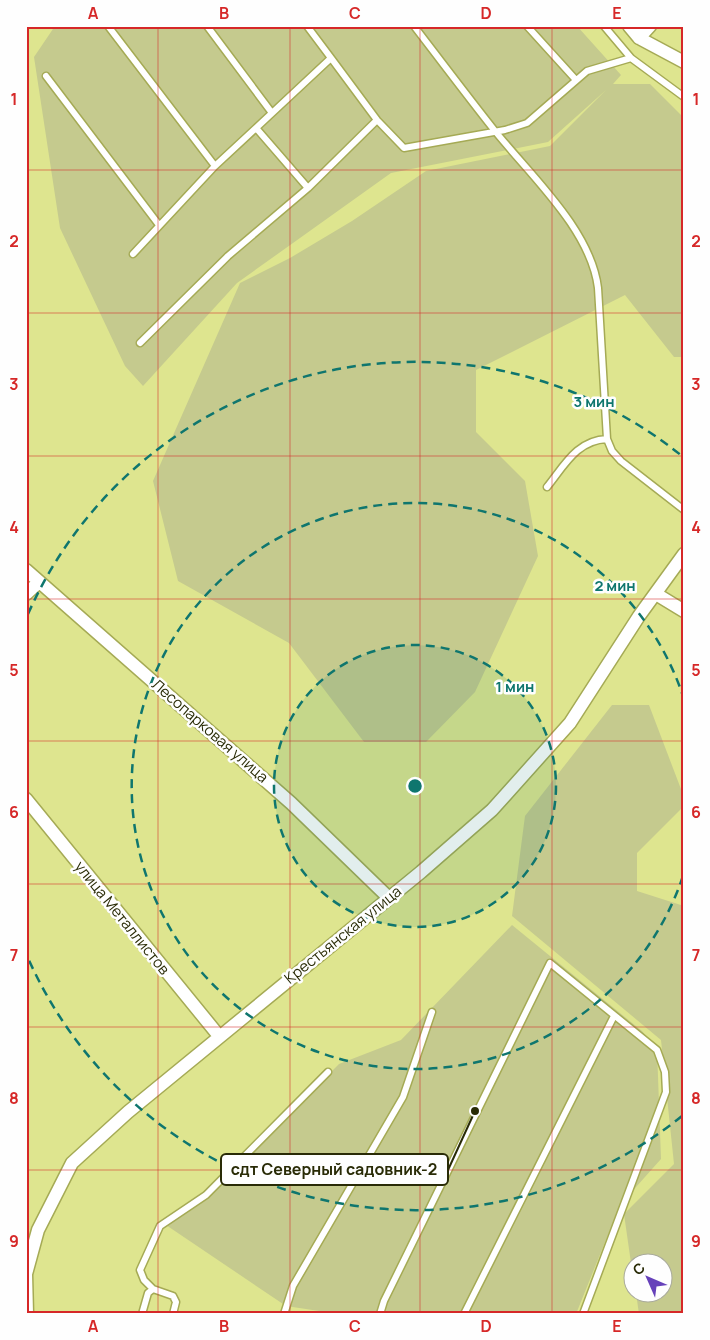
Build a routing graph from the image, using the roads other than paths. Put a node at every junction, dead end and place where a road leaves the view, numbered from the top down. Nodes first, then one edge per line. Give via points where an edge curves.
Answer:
1 (108, 26) edge
2 (207, 26) edge
3 (307, 26) edge
4 (414, 26) edge
5 (527, 26) edge
6 (604, 26) edge
7 (629, 26) edge
8 (650, 26) edge
9 (639, 38) junction
10 (331, 58) junction
11 (631, 58) junction
12 (684, 62) edge
13 (46, 76) dead end
14 (576, 80) junction
15 (684, 97) edge
16 (272, 113) junction
17 (377, 120) junction
18 (256, 128) junction
19 (496, 132) junction
20 (215, 166) junction
21 (308, 188) junction
22 (159, 226) junction
23 (133, 254) dead end
24 (140, 343) dead end
25 (607, 439) junction
26 (547, 487) dead end
27 (684, 510) edge
28 (684, 554) edge
29 (26, 570) edge
30 (39, 582) junction
31 (26, 594) edge
32 (656, 594) junction
33 (684, 611) edge
34 (26, 799) edge
35 (389, 898) junction
36 (432, 1012) dead end
37 (614, 1016) junction
38 (219, 1036) junction
39 (328, 1072) dead end
40 (154, 1289) junction
41 (27, 1314) edge
42 (142, 1314) edge
43 (173, 1314) edge
44 (284, 1314) edge
45 (380, 1314) edge
46 (464, 1314) edge
47 (583, 1314) edge

1 - 20 lane
2 - 16 lane
3 - 10 lane
4 - 19 lane
5 - 14 lane
6 - 11 lane
7 - 9 street
8 - 9 street
9 - 12 street
10 - 16 lane
10 - 17 lane
11 - 14 lane via 587,71
11 - 15 lane
13 - 22 lane
14 - 19 lane via 527,123
16 - 18 lane
17 - 19 lane via 404,148
17 - 21 lane
18 - 20 lane
18 - 21 lane
19 - 25 lane via 565,216 596,270
20 - 22 lane
21 - 24 lane via 228,256
22 - 23 lane
25 - 26 lane via 594,439 579,447
25 - 27 lane via 621,461
28 - 32 street, Крестьянская улица
29 - 30 street, Лесопарковая улица
30 - 31 street
30 - 35 street, Лесопарковая улица via 291,803
32 - 33 street
32 - 35 street, Крестьянская улица via 570,723 531,768 492,810
34 - 38 street, улица Металлистов
35 - 38 street, Крестьянская улица
36 - 44 lane via 403,1097 293,1286
37 - 45 lane via 550,963
37 - 46 lane
37 - 47 lane via 657,1050 665,1072 666,1092
38 - 41 street, Крестьянская улица via 72,1163 38,1230 26,1274
39 - 40 lane via 206,1195 160,1226 140,1270 144,1280
40 - 42 lane via 148,1292
40 - 43 lane via 173,1296 176,1302

